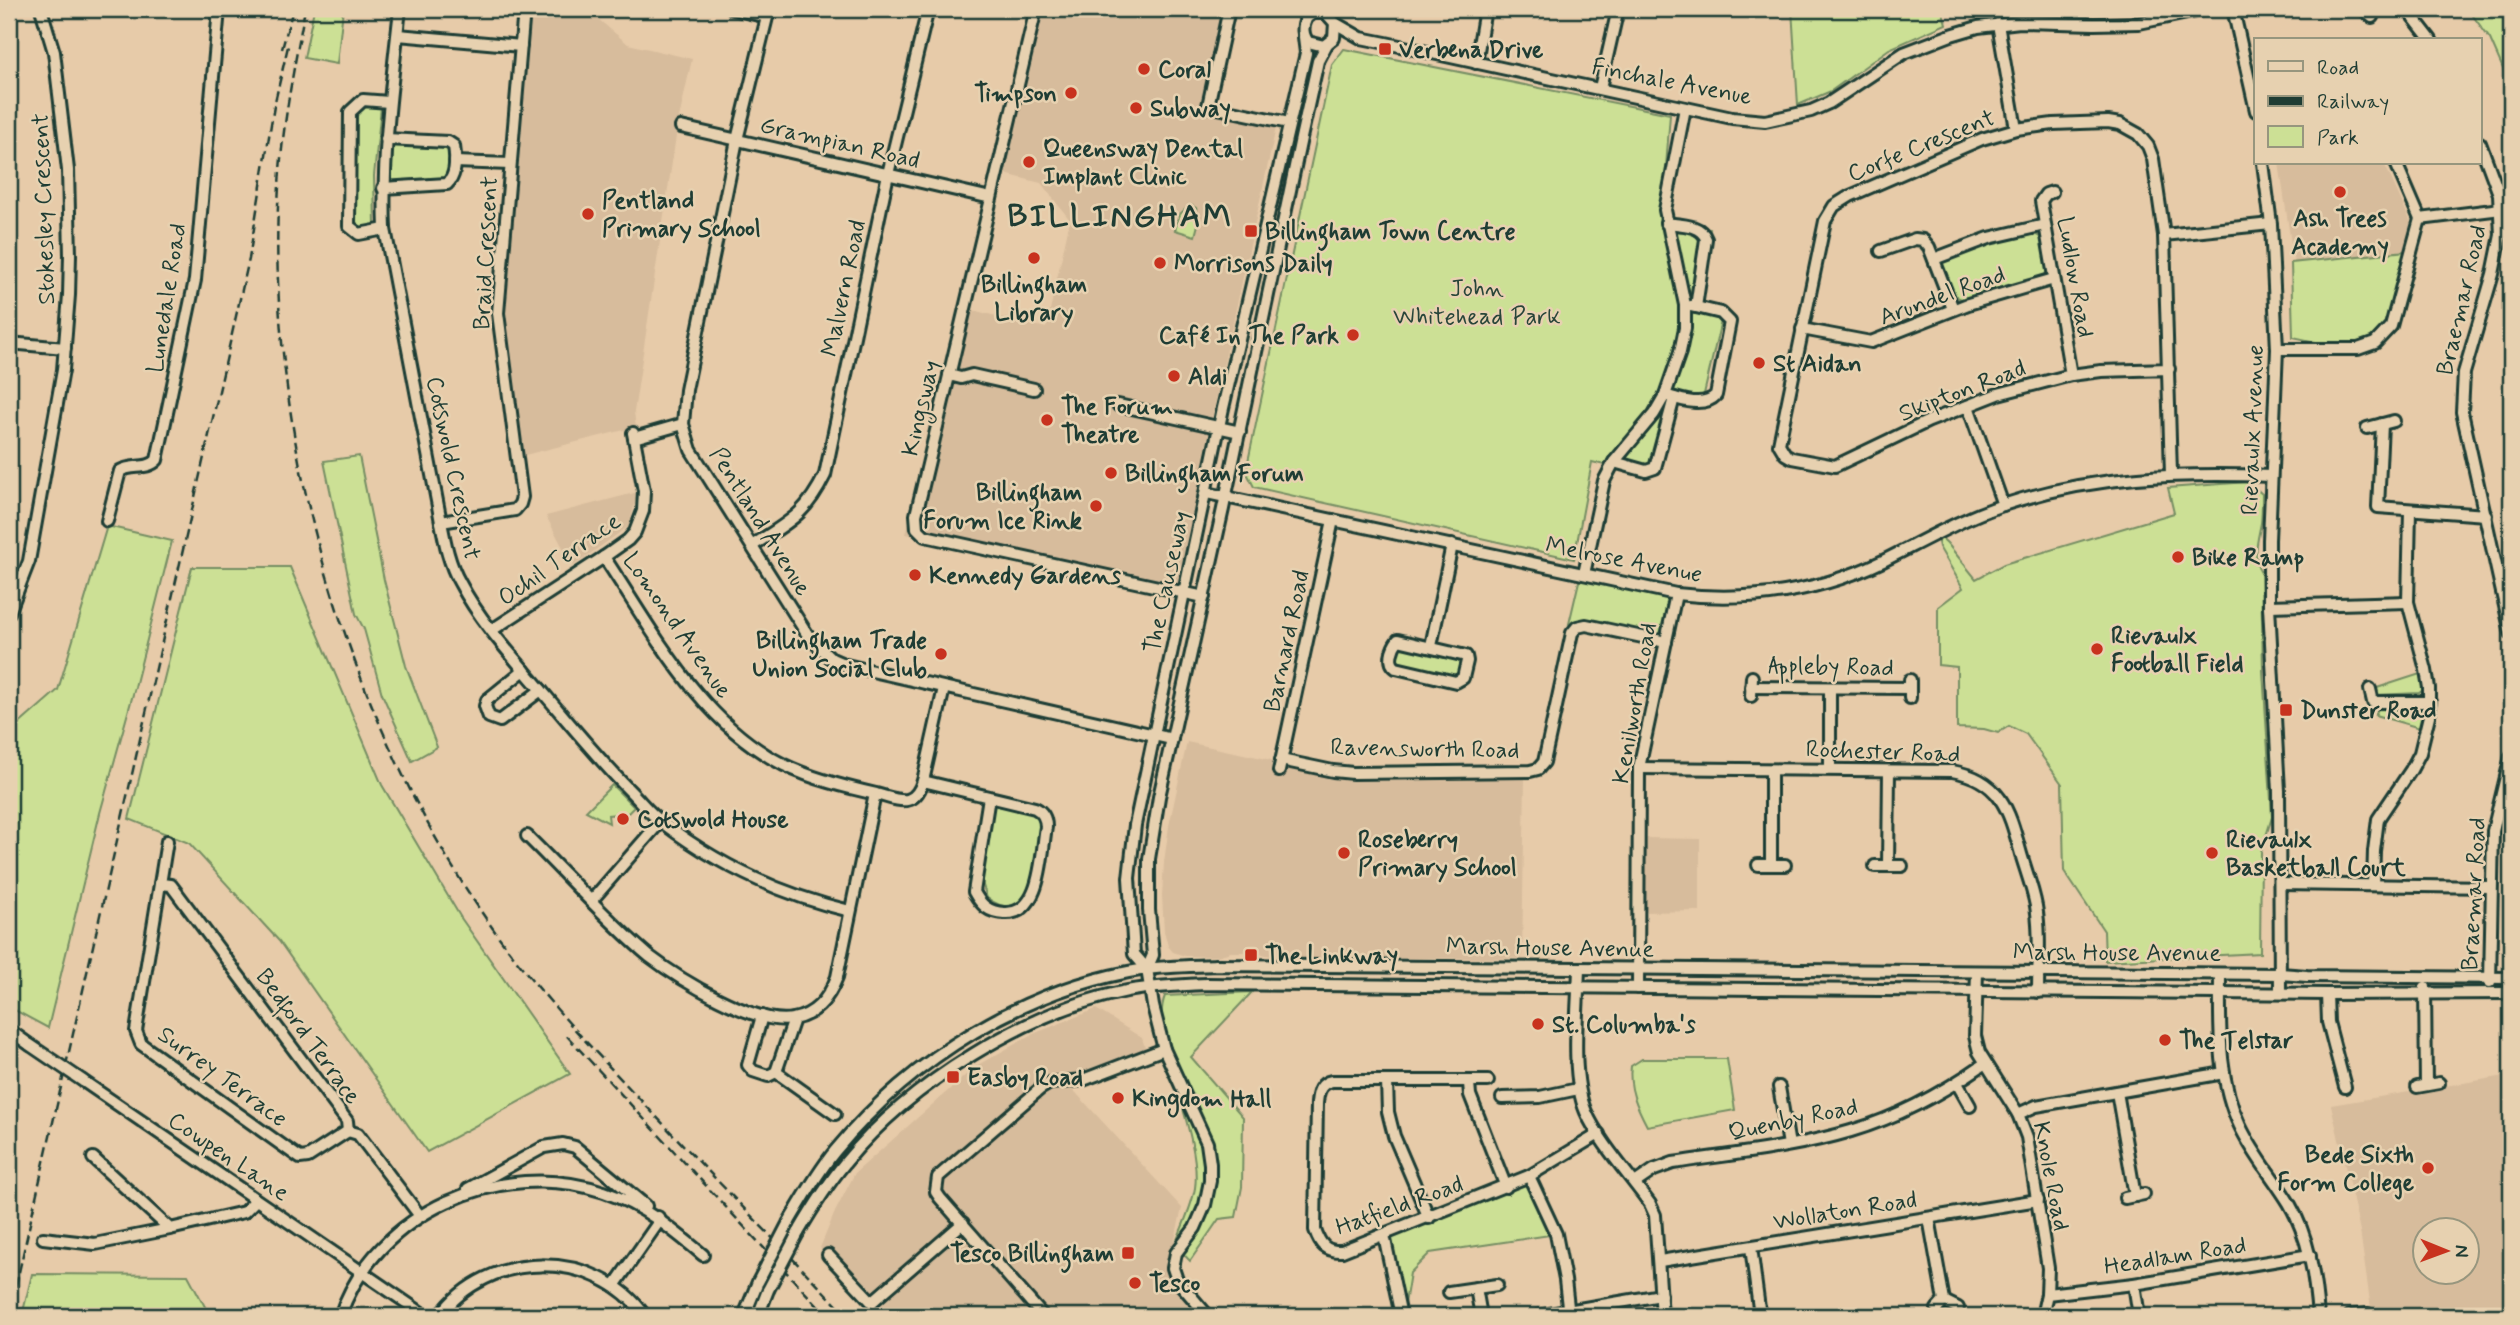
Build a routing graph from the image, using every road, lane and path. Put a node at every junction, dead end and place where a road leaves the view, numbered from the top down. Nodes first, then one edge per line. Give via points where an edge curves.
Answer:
1 (41, 9) edge
2 (219, 9) edge
3 (400, 9) edge
4 (524, 9) edge
5 (733, 9) edge
6 (928, 9) edge
7 (1036, 9) edge
8 (1228, 9) edge
9 (1485, 9) edge
10 (1618, 9) edge
11 (2043, 9) edge
12 (2207, 9) edge
13 (2233, 9) edge
14 (2407, 9) edge
15 (768, 13) edge
16 (1308, 14) edge
17 (1334, 17) edge
18 (2044, 21) junction
19 (1998, 24) junction
20 (398, 35) junction
21 (1304, 37) junction
22 (1361, 38) junction
23 (2429, 38) edge
24 (1329, 43) junction
25 (521, 46) junction
26 (1476, 63) junction
27 (1600, 88) junction
28 (389, 102) junction
29 (2254, 102) edge
30 (1685, 108) junction
31 (1289, 123) junction
32 (681, 127) dead end
33 (2016, 129) junction
34 (386, 139) junction
35 (737, 140) junction
36 (2482, 148) edge
37 (455, 162) junction
38 (510, 164) junction
39 (2263, 164) edge
40 (2396, 164) edge
41 (888, 174) junction
42 (383, 188) junction
43 (2052, 192) dead end
44 (991, 198) junction
45 (2501, 209) junction
46 (2420, 219) junction
47 (1666, 223) junction
48 (2271, 224) junction
49 (2045, 225) junction
50 (384, 229) junction
51 (2164, 235) junction
52 (1881, 251) dead end
53 (1934, 258) junction
54 (2054, 279) junction
55 (1690, 306) junction
56 (1954, 309) junction
57 (1802, 329) junction
58 (9, 342) edge
59 (65, 348) junction
60 (2277, 349) junction
61 (2169, 369) junction
62 (949, 375) junction
63 (2071, 375) junction
64 (1034, 389) dead end
65 (1670, 397) junction
66 (1118, 405) dead end
67 (1968, 406) junction
68 (2394, 421) dead end
69 (683, 424) junction
70 (2382, 424) junction
71 (1220, 428) junction
72 (2367, 428) dead end
73 (1240, 432) junction
74 (1781, 449) joint
75 (1614, 462) junction
76 (2171, 474) junction
77 (2271, 476) junction
78 (1207, 493) junction
79 (1226, 497) junction
80 (2004, 505) junction
81 (2410, 511) junction
82 (2486, 515) junction
83 (1333, 520) junction
84 (107, 521) dead end
85 (441, 522) junction
86 (1452, 545) junction
87 (752, 546) junction
88 (604, 557) junction
89 (1584, 574) junction
90 (1185, 592) junction
91 (1676, 594) junction
92 (1204, 597) junction
93 (2408, 602) junction
94 (2269, 606) junction
95 (9, 613) edge
96 (492, 630) junction
97 (2511, 633) edge
98 (1666, 642) junction
99 (1431, 646) junction
100 (524, 670) junction
101 (1751, 687) dead end
102 (944, 688) junction
103 (1830, 688) junction
104 (1910, 689) dead end
105 (2370, 689) dead end
106 (541, 690) junction
107 (2373, 702) junction
108 (2430, 702) junction
109 (2370, 715) dead end
110 (1155, 735) junction
111 (1172, 739) junction
112 (2511, 757) edge
113 (1280, 765) joint
114 (1639, 768) junction
115 (1830, 769) junction
116 (1772, 770) junction
117 (1889, 771) junction
118 (923, 781) junction
119 (875, 794) junction
120 (989, 797) junction
121 (660, 822) junction
122 (527, 836) dead end
123 (167, 841) dead end
124 (1758, 865) dead end
125 (1771, 865) junction
126 (1785, 866) dead end
127 (1875, 866) dead end
128 (1888, 866) junction
129 (1902, 866) dead end
130 (160, 884) junction
131 (2280, 884) junction
132 (2373, 885) junction
133 (2491, 887) junction
134 (592, 900) junction
135 (850, 911) junction
136 (1579, 968) junction
137 (1147, 969) junction
138 (1638, 969) junction
139 (1977, 972) junction
140 (2038, 973) junction
141 (2220, 974) junction
142 (2280, 974) junction
143 (2425, 978) junction
144 (2490, 978) junction
145 (2511, 978) edge
146 (1150, 988) junction
147 (1578, 988) junction
148 (1638, 988) junction
149 (1976, 991) junction
150 (2038, 992) junction
151 (2220, 993) junction
152 (2280, 993) junction
153 (2490, 993) junction
154 (2511, 993) edge
155 (2327, 994) junction
156 (2426, 994) junction
157 (762, 1016) junction
158 (794, 1019) junction
159 (9, 1030) edge
160 (1164, 1049) junction
161 (1984, 1064) junction
162 (918, 1071) junction
163 (776, 1072) junction
164 (2224, 1073) junction
165 (1488, 1081) dead end
166 (1387, 1082) junction
167 (1469, 1083) junction
168 (1956, 1083) junction
169 (2439, 1083) dead end
170 (929, 1084) junction
171 (1780, 1087) dead end
172 (2345, 1087) dead end
173 (1578, 1088) junction
174 (2117, 1092) junction
175 (1502, 1098) dead end
176 (1970, 1106) dead end
177 (2018, 1114) junction
178 (834, 1115) dead end
179 (348, 1131) junction
180 (1599, 1134) junction
181 (1789, 1145) junction
182 (93, 1158) dead end
183 (1529, 1176) junction
184 (1635, 1183) junction
185 (1506, 1186) junction
186 (2135, 1196) dead end
187 (256, 1200) junction
188 (449, 1200) junction
189 (2038, 1200) junction
190 (420, 1216) junction
191 (1429, 1218) junction
192 (1930, 1218) junction
193 (660, 1220) junction
194 (963, 1223) junction
195 (170, 1229) junction
196 (1384, 1235) junction
197 (43, 1238) dead end
198 (1751, 1247) junction
199 (703, 1255) dead end
200 (828, 1255) dead end
201 (2309, 1255) junction
202 (1660, 1261) junction
203 (362, 1273) junction
204 (2134, 1284) junction
205 (1497, 1285) dead end
206 (614, 1286) junction
207 (1476, 1288) junction
208 (1449, 1292) dead end
209 (2047, 1294) junction
210 (1661, 1295) junction
211 (1958, 1308) dead end
212 (1569, 1314) edge
213 (2368, 1314) dead end
214 (340, 1316) edge
215 (426, 1316) edge
216 (440, 1316) edge
217 (645, 1316) edge
218 (744, 1316) edge
219 (758, 1316) edge
220 (1043, 1316) edge
221 (1208, 1316) edge
222 (1401, 1316) edge
223 (1481, 1316) edge
224 (1538, 1316) edge
225 (1662, 1316) edge
226 (1760, 1316) edge
227 (2042, 1316) edge
228 (2139, 1316) edge
229 (2318, 1316) edge
230 (2350, 1316) edge

1 - 59 street, Stokesley Crescent via 57,65 68,170
2 - 84 street, Lunedale Road via 195,280 157,460 120,471
3 - 20 street, Cotswold Crescent
4 - 25 street, Braid Crescent
5 - 15 street
6 - 41 street, Malvern Road
7 - 44 street, Kingsway
8 - 31 street via 1208,106
9 - 26 street
10 - 27 street
11 - 18 street
12 - 18 street, Finchale Avenue via 2117,24
13 - 29 street
14 - 23 street
15 - 35 street, Pentland Avenue
16 - 17 street, The Causeway
16 - 21 street, The Causeway
17 - 22 street, Finchale Avenue
17 - 24 street, The Causeway via 1336,32
18 - 19 street, Finchale Avenue
19 - 30 street, Finchale Avenue via 1904,53 1829,103 1796,116 1750,121
19 - 33 street
20 - 25 street
20 - 28 street, Cotswold Crescent
21 - 24 street via 1312,45
21 - 31 street, The Causeway via 1306,53
22 - 24 street, Finchale Avenue
22 - 26 street, Finchale Avenue
24 - 73 street, The Causeway via 1315,73
25 - 38 street, Braid Crescent
26 - 27 street, Finchale Avenue
27 - 30 street, Finchale Avenue
28 - 34 street, Cotswold Crescent
28 - 50 street via 363,100 350,112 349,226 359,234
30 - 47 street via 1666,197
31 - 71 street, The Causeway
32 - 35 street, Grampian Road
33 - 51 street, Corfe Crescent via 2108,122 2138,134 2153,159
33 - 57 street, Corfe Crescent via 1958,149 1834,206 1825,221
34 - 37 street via 448,142 454,146
34 - 42 street, Cotswold Crescent
35 - 41 street, Grampian Road
35 - 69 street, Pentland Avenue
36 - 45 street, Braemar Road
37 - 38 street
37 - 42 street via 447,184
38 - 85 street, Braid Crescent via 498,313 522,497 515,510
39 - 48 street, Rievaulx Avenue
40 - 46 street
41 - 44 street, Grampian Road
41 - 87 street, Malvern Road via 825,475 801,513
42 - 50 street, Cotswold Crescent
43 - 49 street, Ludlow Road via 2042,201
44 - 62 street, Kingsway
45 - 46 street
45 - 82 street, Braemar Road via 2499,247 2464,373 2462,399 2464,427
46 - 60 street via 2395,319 2382,337 2348,351
47 - 55 street
47 - 55 street via 1699,229 1706,239
48 - 51 street
48 - 60 street, Rievaulx Avenue
49 - 53 street
49 - 54 street, Ludlow Road
50 - 85 street, Cotswold Crescent
51 - 61 street, Corfe Crescent
52 - 53 street via 1923,240
53 - 56 street
54 - 56 street, Arundel Road
54 - 63 street, Ludlow Road
55 - 65 street
55 - 65 street via 1721,313 1730,322 1716,395 1703,402
56 - 57 street, Arundel Road via 1871,342
57 - 74 street, Corfe Crescent via 1779,438
58 - 59 street
59 - 95 street, Stokesley Crescent via 29,561
60 - 77 street, Rievaulx Avenue
61 - 63 street, Skipton Road
61 - 76 street, Corfe Crescent
62 - 64 street via 972,375
62 - 90 street, Kingsway via 916,515 917,528 925,536
63 - 67 street, Skipton Road
65 - 75 street
65 - 75 street via 1656,468 1646,471
66 - 71 street
67 - 74 street, Skipton Road via 1835,466 1792,458
67 - 80 street
68 - 70 street
69 - 87 street, Pentland Avenue via 691,450
69 - 88 street, Ochil Terrace via 633,436 645,491 643,511 628,540
70 - 72 street
70 - 81 street via 2377,505
71 - 73 street
71 - 78 street, The Causeway
73 - 79 street, The Causeway
75 - 89 street via 1604,481
76 - 77 street, Melrose Avenue
76 - 80 street, Melrose Avenue via 2099,481
77 - 94 street, Rievaulx Avenue
78 - 79 street, Melrose Avenue
78 - 90 street, The Causeway
79 - 83 street, Melrose Avenue
79 - 92 street, The Causeway
80 - 91 street, Melrose Avenue via 1930,535 1873,565 1815,586 1750,597
81 - 82 street
81 - 93 street
82 - 97 street, Braemar Road
83 - 86 street, Melrose Avenue
83 - 113 street, Barnard Road
85 - 96 street, Cotswold Crescent via 458,581
86 - 89 street, Melrose Avenue
86 - 99 street
87 - 102 street, Pentland Avenue via 808,637 832,659
88 - 96 street, Ochil Terrace
88 - 119 street, Lomond Avenue via 713,713 783,764
89 - 91 street, Melrose Avenue
90 - 92 street, Kingsway
90 - 110 street, The Causeway
91 - 98 street, Kenilworth Road
92 - 111 street, The Causeway
93 - 94 street
93 - 108 street via 2427,670
94 - 131 street, Rievaulx Avenue
96 - 100 street, Cotswold Crescent
98 - 113 street, Ravensworth Road via 1577,627 1544,762 1538,769 1353,773
98 - 114 street, Kenilworth Road
99 - 99 street via 1466,656 1460,682 1392,665 1398,640
100 - 106 street, Cotswold Crescent
100 - 106 street via 487,700 489,717 500,721
101 - 103 street, Appleby Road
102 - 110 street, Pentland Avenue
102 - 118 street
103 - 104 street, Appleby Road
103 - 115 street
105 - 107 street
106 - 121 street, Cotswold Crescent via 598,759
107 - 108 street
107 - 109 street
108 - 132 street via 2420,753 2378,819
110 - 111 street, Pentland Avenue
110 - 137 street, The Causeway via 1135,825 1129,878 1134,954
111 - 137 street, The Causeway via 1149,859 1153,955
112 - 133 street, Braemar Road via 2493,831
114 - 116 street, Rochester Road
114 - 138 street, Kenilworth Road
115 - 116 street, Rochester Road
115 - 117 street, Rochester Road
116 - 125 street
117 - 128 street
117 - 140 street, Rochester Road via 1967,774 1980,779 2004,803 2036,906
118 - 119 street, Lomond Avenue via 919,793 907,801
118 - 120 street
119 - 135 street
120 - 120 street via 1035,808 1046,820 1034,894 1027,906 1010,914 986,908 974,892
121 - 134 street
121 - 135 street, Cotswold Crescent via 752,878
122 - 134 street
123 - 130 street, Surrey Terrace
124 - 125 street
125 - 126 street
127 - 128 street
128 - 129 street
130 - 179 street, Bedford Terrace via 172,885 347,1121
130 - 179 street, Surrey Terrace via 136,1031 141,1044 300,1158
131 - 132 street
131 - 142 street, Rievaulx Avenue
132 - 133 street
133 - 144 street, Braemar Road
134 - 157 street via 680,978
135 - 158 street via 833,988 825,1001
136 - 137 street, Marsh House Avenue via 1216,965
136 - 138 street, Marsh House Avenue
136 - 147 street
137 - 146 street, The Causeway
137 - 162 street, Marsh House Avenue via 1050,995 973,1033
138 - 139 street, Marsh House Avenue
138 - 148 street, Kenilworth Road
139 - 140 street, Marsh House Avenue
139 - 149 street, Knole Road
140 - 141 street, Marsh House Avenue
140 - 150 street, Rochester Road
141 - 142 street, Marsh House Avenue
141 - 151 street
142 - 143 street, Marsh House Avenue
142 - 152 street, Rievaulx Avenue
143 - 144 street, Marsh House Avenue
143 - 156 street
144 - 145 street, Marsh House Avenue
144 - 153 street, Braemar Road
146 - 147 street, Marsh House Avenue via 1207,984
146 - 160 street
146 - 170 street, Marsh House Avenue via 1094,1000 1046,1018 984,1048
147 - 148 street, Marsh House Avenue
147 - 173 street
148 - 149 street, Marsh House Avenue
149 - 150 street, Marsh House Avenue
149 - 161 street, Knole Road via 1975,1036
150 - 151 street, Marsh House Avenue
151 - 152 street, Marsh House Avenue
151 - 164 street
152 - 155 street, Marsh House Avenue
153 - 154 street, Marsh House Avenue
153 - 156 street, Marsh House Avenue
155 - 156 street, Marsh House Avenue
155 - 172 street via 2328,1022
156 - 169 street via 2421,1086
157 - 158 street
157 - 163 street via 748,1065 768,1076
158 - 163 street
159 - 187 street, Cowpen Lane, bridge
160 - 194 street via 1083,1080 1050,1083 942,1172 936,1192
160 - 221 street via 1208,1147 1210,1181 1205,1205 1176,1254 1174,1268 1177,1280
161 - 168 street, Quenby Road
161 - 177 street, Knole Road
162 - 170 street
162 - 218 street, Marsh House Avenue, bridge via 880,1104 815,1179
163 - 178 street
164 - 174 street
164 - 201 street via 2240,1126 2290,1205
165 - 167 street, Hatfield Road
166 - 167 street, Hatfield Road
166 - 191 street via 1394,1136
166 - 196 street, Hatfield Road via 1327,1082 1320,1088 1317,1103 1318,1239 1327,1250 1342,1251
167 - 185 street
168 - 176 street
168 - 181 street, Quenby Road via 1875,1123
170 - 219 street, Marsh House Avenue, bridge via 846,1162 819,1198
171 - 181 street
173 - 175 street via 1540,1097
173 - 180 street
174 - 177 street via 2036,1106
174 - 186 street
177 - 189 street, Knole Road via 2027,1137
179 - 190 street, Bedford Terrace via 358,1134
180 - 183 street, Hatfield Road
180 - 184 street
181 - 184 street, Quenby Road via 1673,1163
182 - 195 street
183 - 185 street, Hatfield Road
183 - 212 street via 1556,1234
184 - 202 street via 1654,1215
185 - 191 street, Hatfield Road
187 - 195 street via 244,1212
187 - 203 street, Cowpen Lane
188 - 190 street
188 - 193 street via 501,1185 555,1182 602,1191
188 - 193 street via 544,1147 563,1144 575,1147
189 - 192 street, Wollaton Road
189 - 209 street, Knole Road
190 - 203 street via 394,1235
191 - 196 street, Hatfield Road
192 - 198 street, Wollaton Road
192 - 211 street via 1940,1305
193 - 199 street
193 - 206 street
194 - 200 street via 872,1302
194 - 220 street
195 - 197 street via 95,1244
196 - 222 street
198 - 202 street, Wollaton Road
198 - 226 street
201 - 204 street, Headlam Road
201 - 229 street
202 - 210 street
203 - 214 street
203 - 215 street, Cowpen Lane
204 - 209 street, Headlam Road
204 - 228 street
205 - 207 street
206 - 216 street via 571,1268 512,1268 462,1291
206 - 217 street
207 - 208 street
207 - 223 street
209 - 227 street, Knole Road
210 - 212 street
210 - 225 street
212 - 224 street
213 - 230 street

